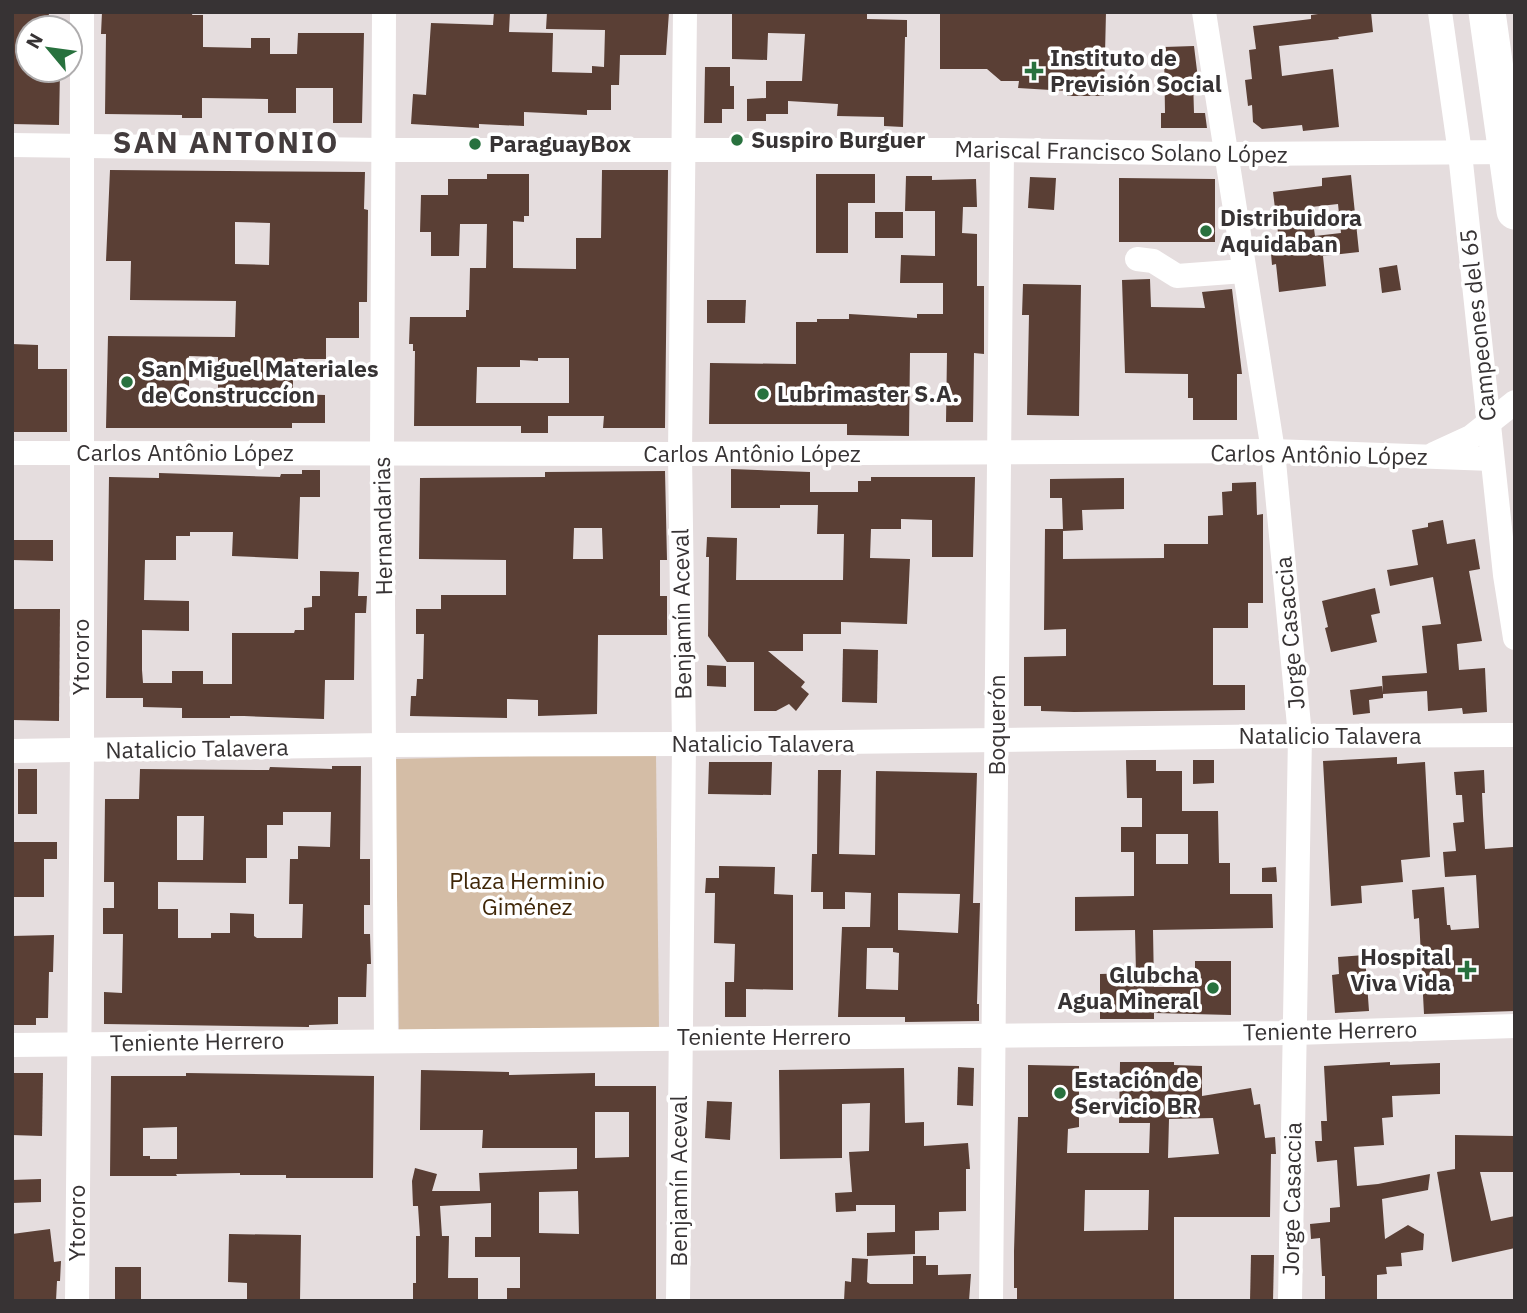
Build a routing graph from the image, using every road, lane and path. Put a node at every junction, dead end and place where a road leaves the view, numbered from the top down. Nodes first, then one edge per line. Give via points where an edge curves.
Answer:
1 (82, 12) edge
2 (384, 12) edge
3 (685, 12) edge
4 (1204, 12) edge
5 (1440, 12) edge
6 (1487, 12) edge
7 (12, 145) edge
8 (81, 146) junction
9 (383, 149) junction
10 (682, 149) junction
11 (1002, 150) junction
12 (1510, 152) edge
13 (1460, 153) junction
14 (1225, 154) junction
15 (1515, 211) edge
16 (1138, 259) dead end
17 (1244, 271) junction
18 (1515, 402) edge
19 (1489, 422) junction
20 (1273, 451) junction
21 (12, 453) edge
22 (80, 453) junction
23 (998, 453) junction
24 (382, 454) junction
25 (680, 454) junction
26 (1437, 457) junction
27 (1492, 459) junction
28 (1498, 513) junction
29 (1510, 578) edge
30 (1515, 638) edge
31 (1515, 735) edge
32 (1300, 736) junction
33 (997, 741) junction
34 (684, 744) junction
35 (385, 745) junction
36 (12, 751) edge
37 (82, 751) junction
38 (1515, 1026) edge
39 (1294, 1033) junction
40 (993, 1035) junction
41 (680, 1037) junction
42 (386, 1040) junction
43 (77, 1044) junction
44 (12, 1045) edge
45 (77, 1301) edge
46 (678, 1301) edge
47 (990, 1301) edge
48 (1290, 1301) edge

1 - 8 street, Ytororo
2 - 9 street, Hernandarias
3 - 10 street, Benjamín Aceval
4 - 14 street, Jorge Casaccia
5 - 13 street, Campeones del 65
6 - 12 highway
7 - 8 street, Mariscal Francisco Solano López
8 - 9 street, Mariscal Francisco Solano López
8 - 22 street, Ytororo
9 - 10 street, Mariscal Francisco Solano López
9 - 24 street, Hernandarias
10 - 11 street, Mariscal Francisco Solano López
10 - 25 street, Benjamín Aceval
11 - 14 street, Mariscal Francisco Solano López
11 - 23 street, Boquerón
12 - 13 street, Mariscal Francisco Solano López
12 - 15 highway
13 - 14 street, Mariscal Francisco Solano López
13 - 19 street, Campeones del 65
14 - 17 street, Jorge Casaccia
16 - 17 street via 1153,261 1177,276
17 - 20 street, Jorge Casaccia
18 - 19 street
19 - 26 street
19 - 27 street, Campeones del 65
20 - 23 street, Carlos Antônio López
20 - 26 street, Carlos Antônio López
20 - 32 street, Jorge Casaccia
21 - 22 street, Carlos Antônio López
22 - 24 street, Carlos Antônio López
22 - 37 street, Ytororo
23 - 25 street, Carlos Antônio López
23 - 33 street, Boquerón
24 - 25 street, Carlos Antônio López
24 - 35 street, Hernandarias
25 - 34 street, Benjamín Aceval
26 - 27 street, Carlos Antônio López
26 - 28 street via 1469,470
27 - 28 street, Campeones del 65
28 - 29 street, Campeones del 65
29 - 30 street, Campeones del 65
31 - 32 street, Natalicio Talavera
32 - 33 street, Natalicio Talavera
32 - 39 street, Jorge Casaccia
33 - 34 street, Natalicio Talavera
33 - 40 street, Boquerón
34 - 35 street, Natalicio Talavera
34 - 41 street, Benjamín Aceval
35 - 37 street, Natalicio Talavera
35 - 42 street, Hernandarias
36 - 37 street, Natalicio Talavera
37 - 43 street, Ytororo
38 - 39 street, Teniente Herrero
39 - 40 street, Teniente Herrero
39 - 48 street, Jorge Casaccia
40 - 41 street, Teniente Herrero
40 - 47 street, Boquerón
41 - 42 street, Teniente Herrero
41 - 46 street, Benjamín Aceval
42 - 43 street, Teniente Herrero
43 - 44 street, Teniente Herrero
43 - 45 street, Ytororo

